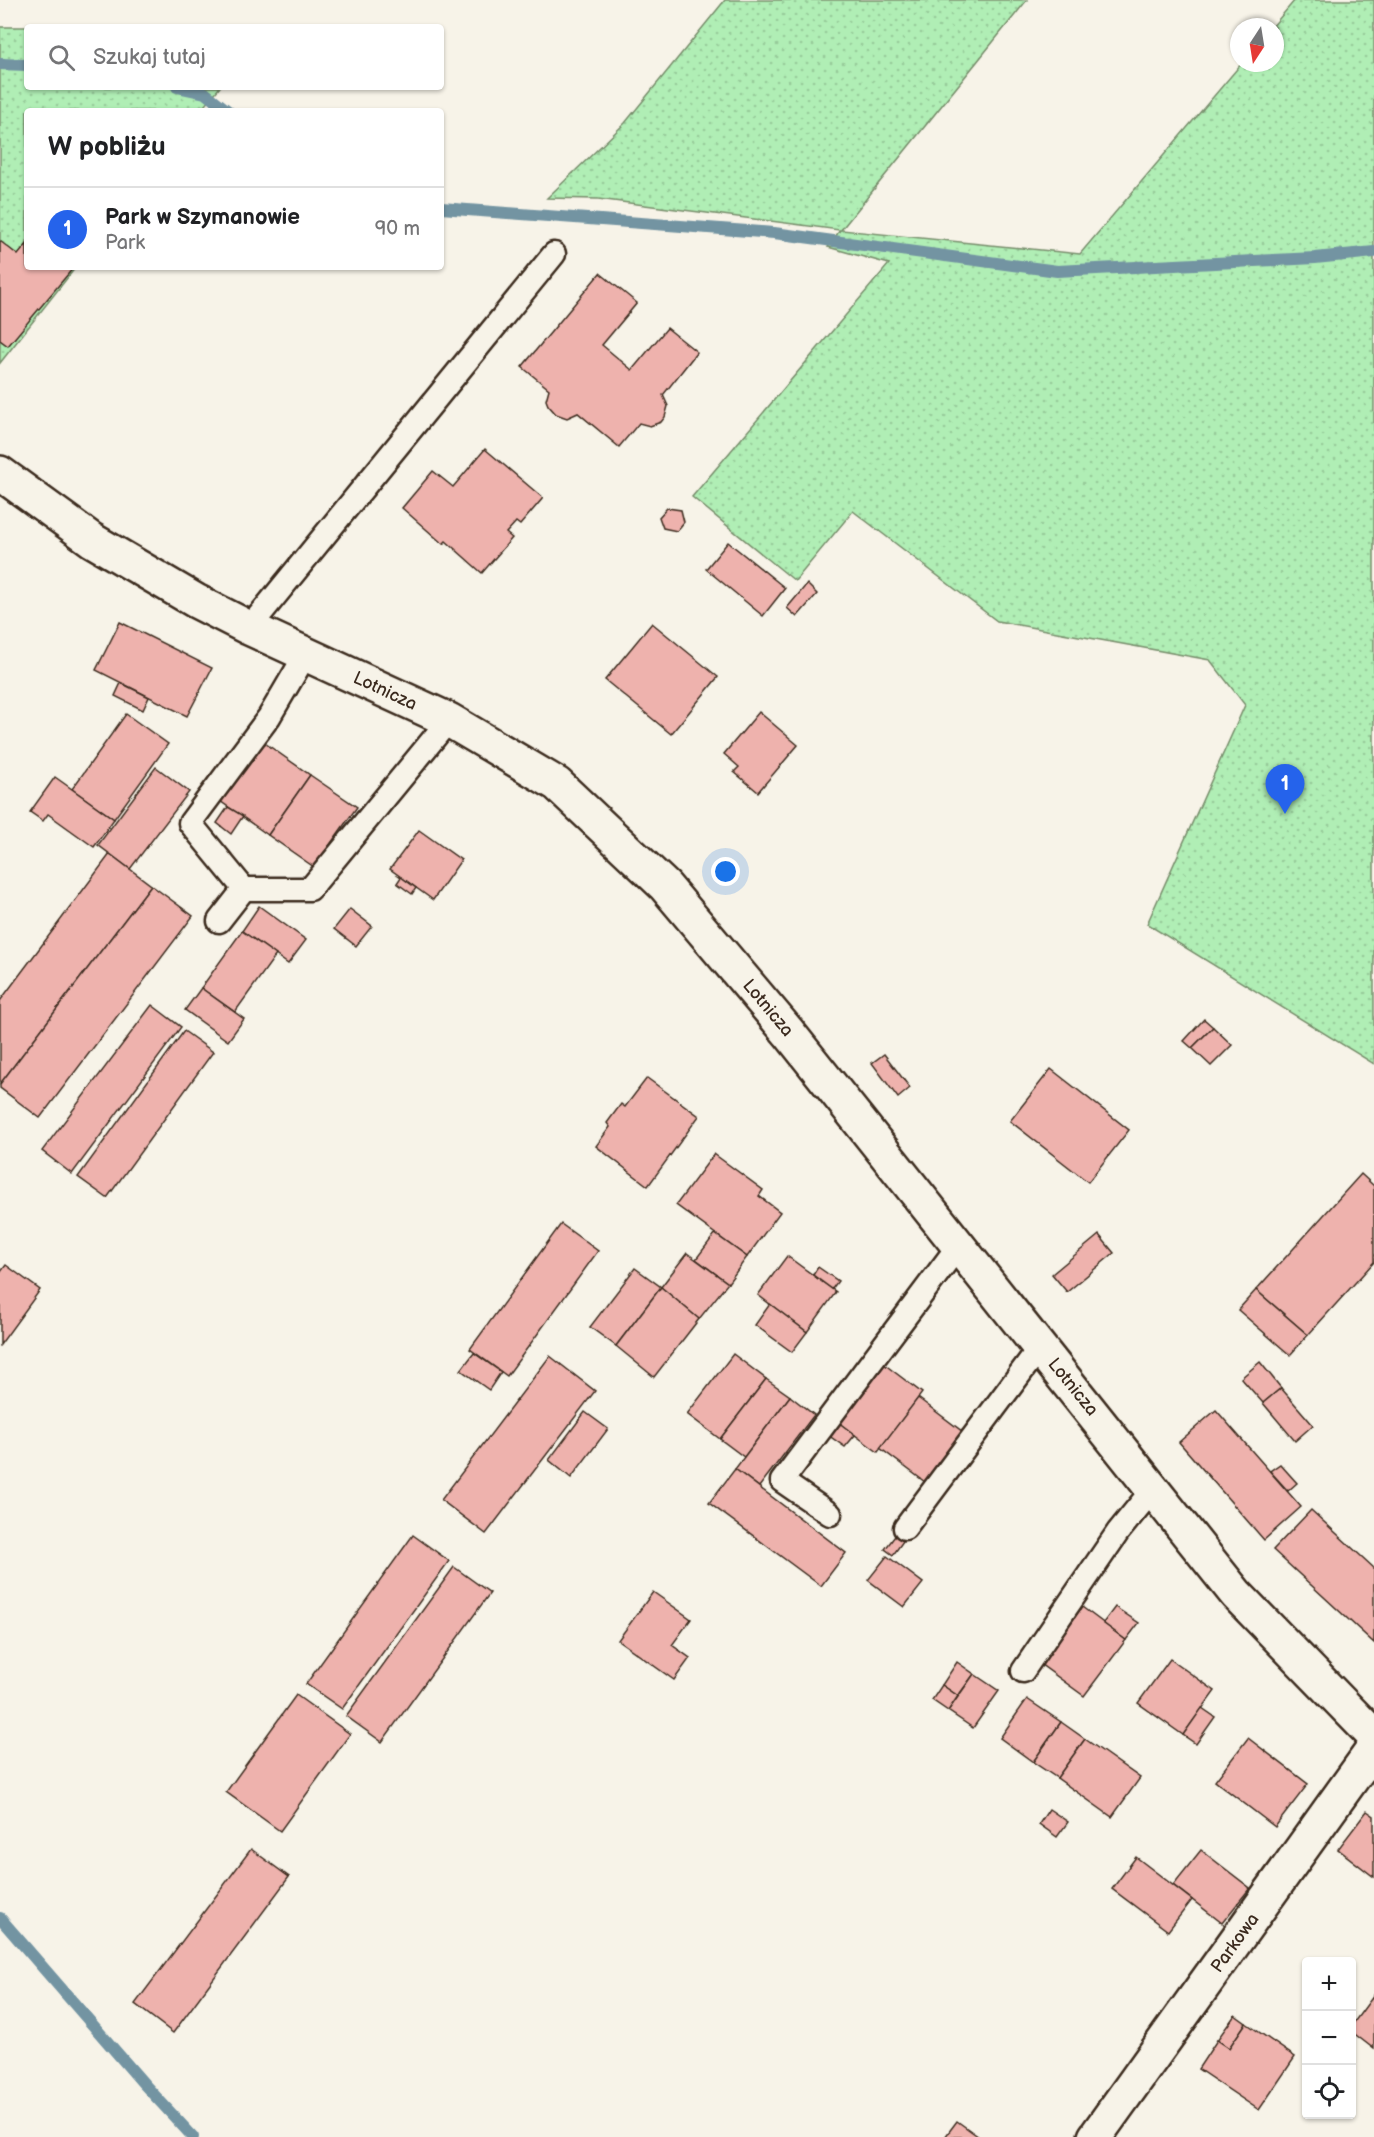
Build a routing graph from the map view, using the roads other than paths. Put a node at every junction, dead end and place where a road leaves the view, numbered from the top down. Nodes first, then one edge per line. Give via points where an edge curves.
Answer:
1 (554, 254) dead end
2 (0, 473) edge
3 (249, 628) junction
4 (306, 654) junction
5 (449, 720) junction
6 (244, 889) junction
7 (219, 921) dead end
8 (959, 1245) junction
9 (1040, 1347) junction
10 (1153, 1489) junction
11 (830, 1514) dead end
12 (905, 1528) dead end
13 (1023, 1671) dead end
14 (1371, 1730) edge
15 (1095, 2137) edge

1 - 3 lane
2 - 3 street, Lotnicza via 92,540
3 - 4 street, Lotnicza
4 - 5 street, Lotnicza
4 - 6 lane via 269,717 190,823
5 - 6 lane via 310,889
5 - 8 street, Lotnicza via 557,784 665,886
6 - 7 lane
8 - 9 street, Lotnicza
8 - 11 lane via 782,1481
9 - 10 street, Lotnicza
9 - 12 lane
10 - 13 lane via 1118,1532
10 - 14 street, Lotnicza via 1236,1594
14 - 15 street, Parkowa

